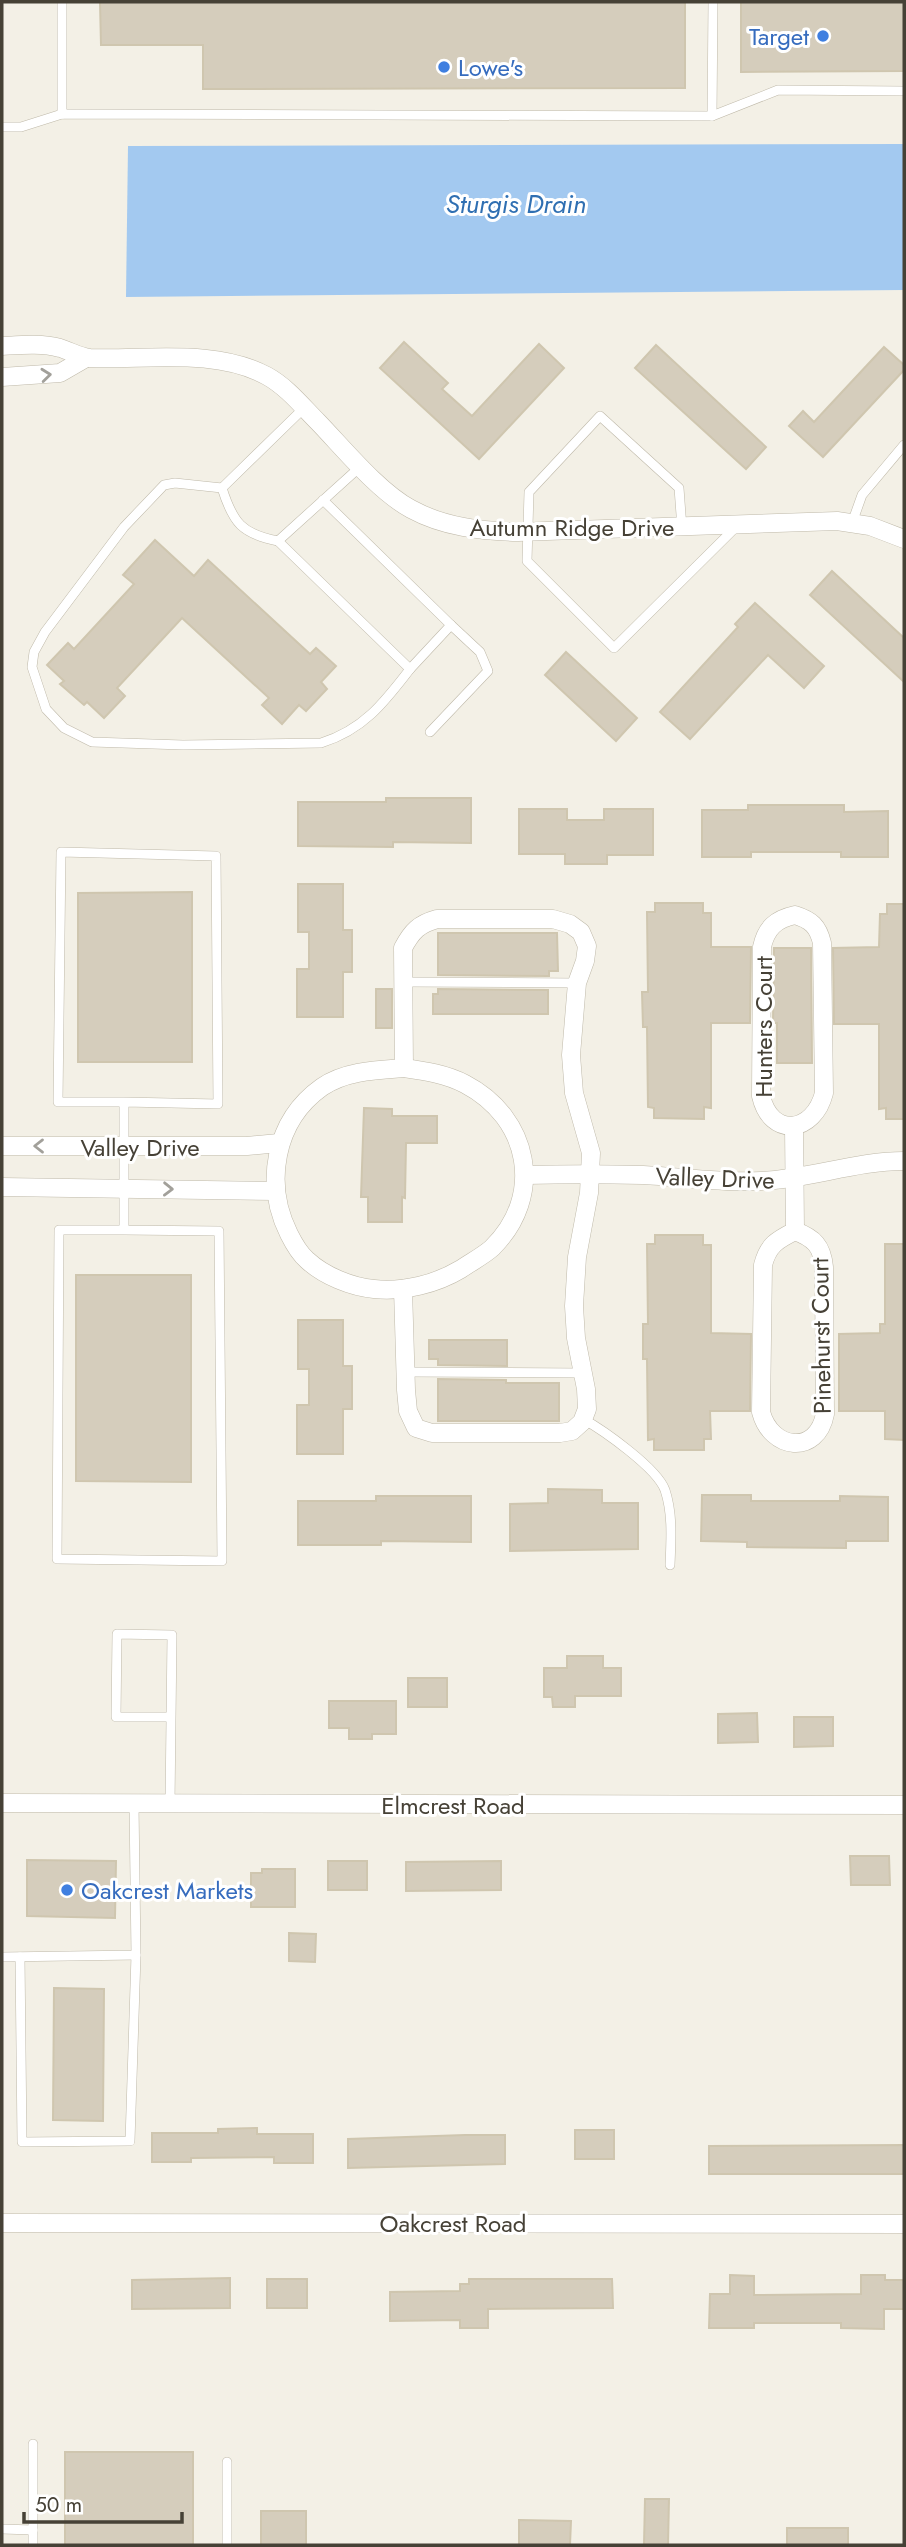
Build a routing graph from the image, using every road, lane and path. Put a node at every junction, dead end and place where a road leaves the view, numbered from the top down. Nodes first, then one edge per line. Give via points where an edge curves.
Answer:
1 (62, 2) edge
2 (713, 2) edge
3 (904, 91) edge
4 (62, 114) junction
5 (712, 116) junction
6 (2, 127) edge
7 (2, 346) edge
8 (86, 358) junction
9 (2, 377) edge
10 (304, 408) junction
11 (904, 445) edge
12 (361, 466) junction
13 (222, 488) junction
14 (323, 500) junction
15 (852, 523) junction
16 (737, 526) junction
17 (682, 528) junction
18 (530, 531) junction
19 (904, 539) edge
20 (278, 541) junction
21 (451, 625) junction
22 (410, 669) junction
23 (430, 732) dead end
24 (403, 982) junction
25 (577, 983) junction
26 (404, 1068) junction
27 (124, 1102) junction
28 (794, 1126) junction
29 (279, 1143) junction
30 (2, 1146) edge
31 (123, 1147) junction
32 (904, 1161) edge
33 (590, 1174) junction
34 (525, 1175) junction
35 (794, 1179) junction
36 (2, 1187) edge
37 (123, 1188) junction
38 (276, 1191) junction
39 (124, 1230) junction
40 (795, 1231) junction
41 (403, 1289) junction
42 (406, 1372) junction
43 (582, 1373) junction
44 (583, 1419) junction
45 (670, 1565) dead end
46 (170, 1717) junction
47 (2, 1803) edge
48 (134, 1804) junction
49 (170, 1804) junction
50 (904, 1805) edge
51 (136, 1955) junction
52 (20, 1956) junction
53 (2, 1957) edge
54 (2, 2223) edge
55 (904, 2224) edge
56 (33, 2444) dead end
57 (227, 2462) dead end
58 (2, 2529) edge
59 (33, 2530) junction
60 (33, 2545) edge
61 (227, 2545) edge

1 - 4 lane
2 - 5 lane
3 - 5 lane via 778,90
4 - 5 lane
4 - 6 lane via 22,127
7 - 8 street, Autumn Ridge Drive via 59,348
9 -> 8 street, Autumn Ridge Drive via 60,373
8 - 10 street, Autumn Ridge Drive via 237,363 269,376
10 - 12 street, Autumn Ridge Drive
10 - 13 lane
11 - 15 lane via 862,495
12 - 14 lane
12 - 18 street, Autumn Ridge Drive via 410,509 435,519 474,530
13 - 20 lane via 238,522 254,536
13 - 22 lane via 175,482 164,485 124,527 45,632 34,652 33,667 46,709 64,728 92,742 321,743 362,723
14 - 20 lane
14 - 21 lane
15 - 16 street, Autumn Ridge Drive
15 - 19 street, Autumn Ridge Drive
16 - 17 street, Autumn Ridge Drive
16 - 18 lane via 614,649 527,561
17 - 18 street, Autumn Ridge Drive
17 - 18 lane via 679,488 600,416 529,492
20 - 22 lane
21 - 22 lane
21 - 23 lane via 480,652 488,671
24 - 25 lane
24 - 25 street via 403,948 412,931 424,923 437,919 553,919 581,932 587,946
24 - 26 street
25 - 33 street via 572,1074 591,1153
26 - 29 street via 370,1070 323,1087 299,1109
26 - 34 street via 444,1075 486,1098 513,1129
27 - 27 lane via 58,1102 61,852 216,856 218,1104
27 - 31 lane
28 - 28 street, Hunters Court via 808,1121 820,1108 824,1093 822,943 815,925 795,915 771,926 762,947 761,1096 772,1120
28 - 35 street, Hunters Court
29 - 31 street, Valley Drive
29 - 38 street
31 -> 30 street, Valley Drive
31 - 37 lane
32 - 35 street, Valley Drive
33 - 34 street, Valley Drive
33 - 35 street, Valley Drive via 722,1182
33 - 43 street via 575,1282
34 - 41 street via 515,1217 490,1249 449,1276
35 - 40 street, Pinehurst Court
36 - 37 street, Valley Drive
37 -> 38 street, Valley Drive
37 - 39 lane
38 - 41 street via 282,1219 306,1260 350,1284
39 - 39 lane via 59,1230 57,1559 222,1560 219,1231
40 - 40 street, Pinehurst Court via 771,1244 763,1265 761,1412 773,1435 797,1443 817,1434 825,1414 824,1280 818,1244
41 - 42 street
42 - 43 lane
42 - 44 street via 408,1411 416,1428 432,1433 560,1433 572,1431
43 - 44 street via 587,1397
44 - 45 lane via 615,1439 664,1487 671,1517
46 - 46 lane via 172,1635 117,1634 116,1717
46 - 49 lane
47 - 48 street, Elmcrest Road
48 - 49 street, Elmcrest Road
48 - 51 lane
49 - 50 street, Elmcrest Road
51 - 52 lane
51 - 52 lane via 130,2141 22,2142
52 - 53 lane
54 - 55 street, Oakcrest Road
56 - 59 lane
57 - 61 lane
58 - 59 lane
59 - 60 lane

